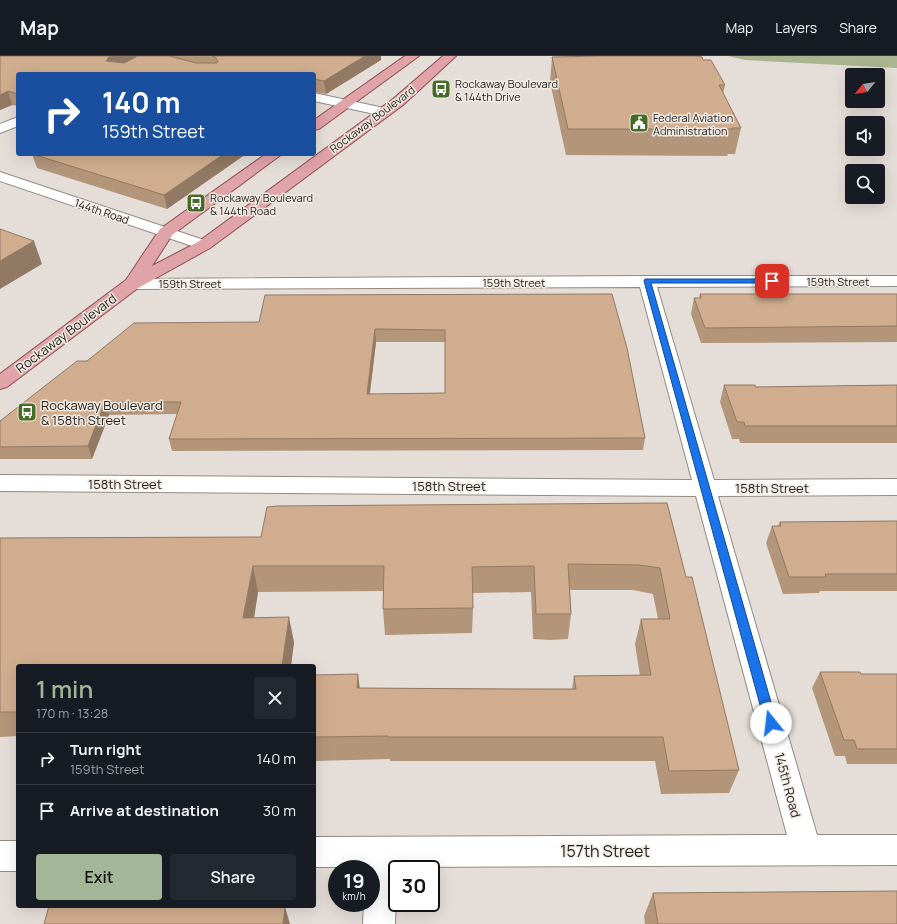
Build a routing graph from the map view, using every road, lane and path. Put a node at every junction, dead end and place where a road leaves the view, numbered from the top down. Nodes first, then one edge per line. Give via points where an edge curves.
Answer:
1 (412, 56) edge
2 (450, 56) edge
3 (316, 97) edge
4 (345, 104) junction
5 (384, 112) junction
6 (16, 122) edge
7 (316, 125) edge
8 (0, 129) edge
9 (272, 156) edge
10 (0, 176) edge
11 (166, 232) junction
12 (204, 245) junction
13 (647, 281) junction
14 (897, 281) edge
15 (132, 284) junction
16 (0, 383) edge
17 (0, 483) edge
18 (897, 487) edge
19 (706, 488) junction
20 (806, 850) junction
21 (897, 850) edge
22 (382, 851) junction
23 (316, 852) edge
24 (0, 856) edge
25 (16, 856) edge
26 (379, 924) edge

1 - 4 main road
2 - 5 main road, Rockaway Boulevard
3 - 4 street
4 - 5 street
4 - 7 main road
5 - 12 main road, Rockaway Boulevard
6 - 8 street
9 - 11 main road, Rockaway Boulevard
10 - 11 street, 144th Road
11 - 12 street, 144th Road
11 - 15 main road, Rockaway Boulevard
12 - 15 main road, Rockaway Boulevard
13 - 14 street, 159th Street
13 - 15 street, 159th Street
13 - 19 street, 145th Road
15 - 16 main road, Rockaway Boulevard
17 - 19 street, 158th Street
18 - 19 street, 158th Street
19 - 20 street, 145th Road
20 - 21 street, 157th Street
20 - 22 street, 157th Street
22 - 23 street, 157th Street
22 - 26 street
24 - 25 street

